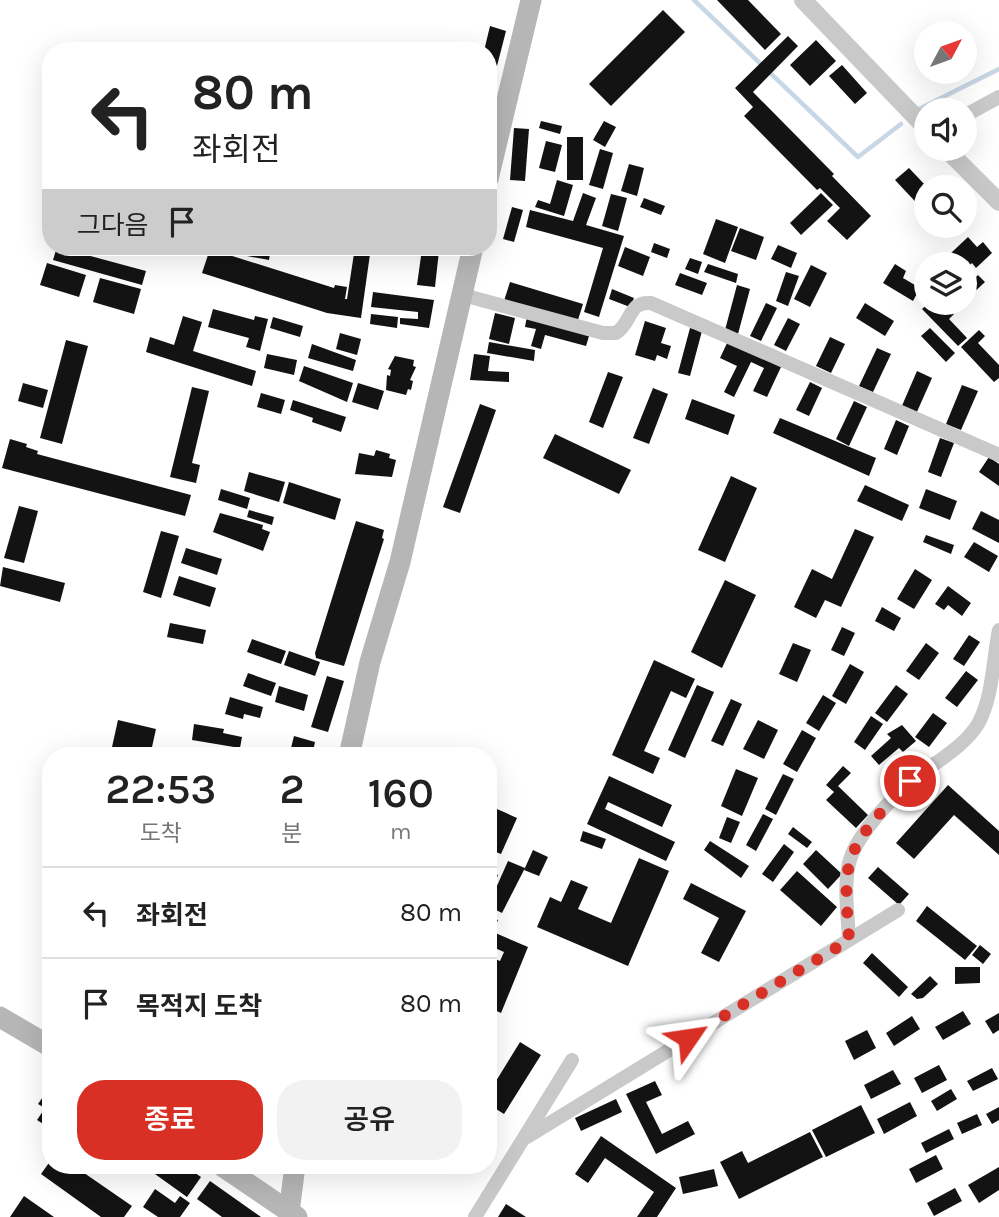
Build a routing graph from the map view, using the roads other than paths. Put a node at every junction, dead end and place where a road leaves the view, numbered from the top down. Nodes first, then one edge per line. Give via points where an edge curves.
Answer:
1 (531, 0) edge
2 (803, 0) edge
3 (999, 96) edge
4 (977, 109) edge
5 (914, 116) edge
6 (497, 142) edge
7 (958, 161) edge
8 (999, 202) edge
9 (472, 256) edge
10 (463, 295) junction
11 (999, 455) edge
12 (999, 630) edge
13 (351, 747) edge
14 (898, 910) dead end
15 (849, 940) junction
16 (0, 1017) edge
17 (42, 1042) edge
18 (572, 1060) dead end
19 (527, 1137) junction
20 (233, 1174) edge
21 (295, 1174) edge
22 (292, 1215) edge
23 (475, 1217) edge

1 - 6 main road
2 - 5 street
3 - 4 street
7 - 8 street
9 - 10 main road
10 - 11 street via 603,333 621,331 635,307 651,303
10 - 13 main road
12 - 15 street via 986,707 977,726 910,781 852,854
14 - 15 street
15 - 19 street
16 - 17 main road
18 - 19 street
19 - 23 street
20 - 22 main road
21 - 22 main road

